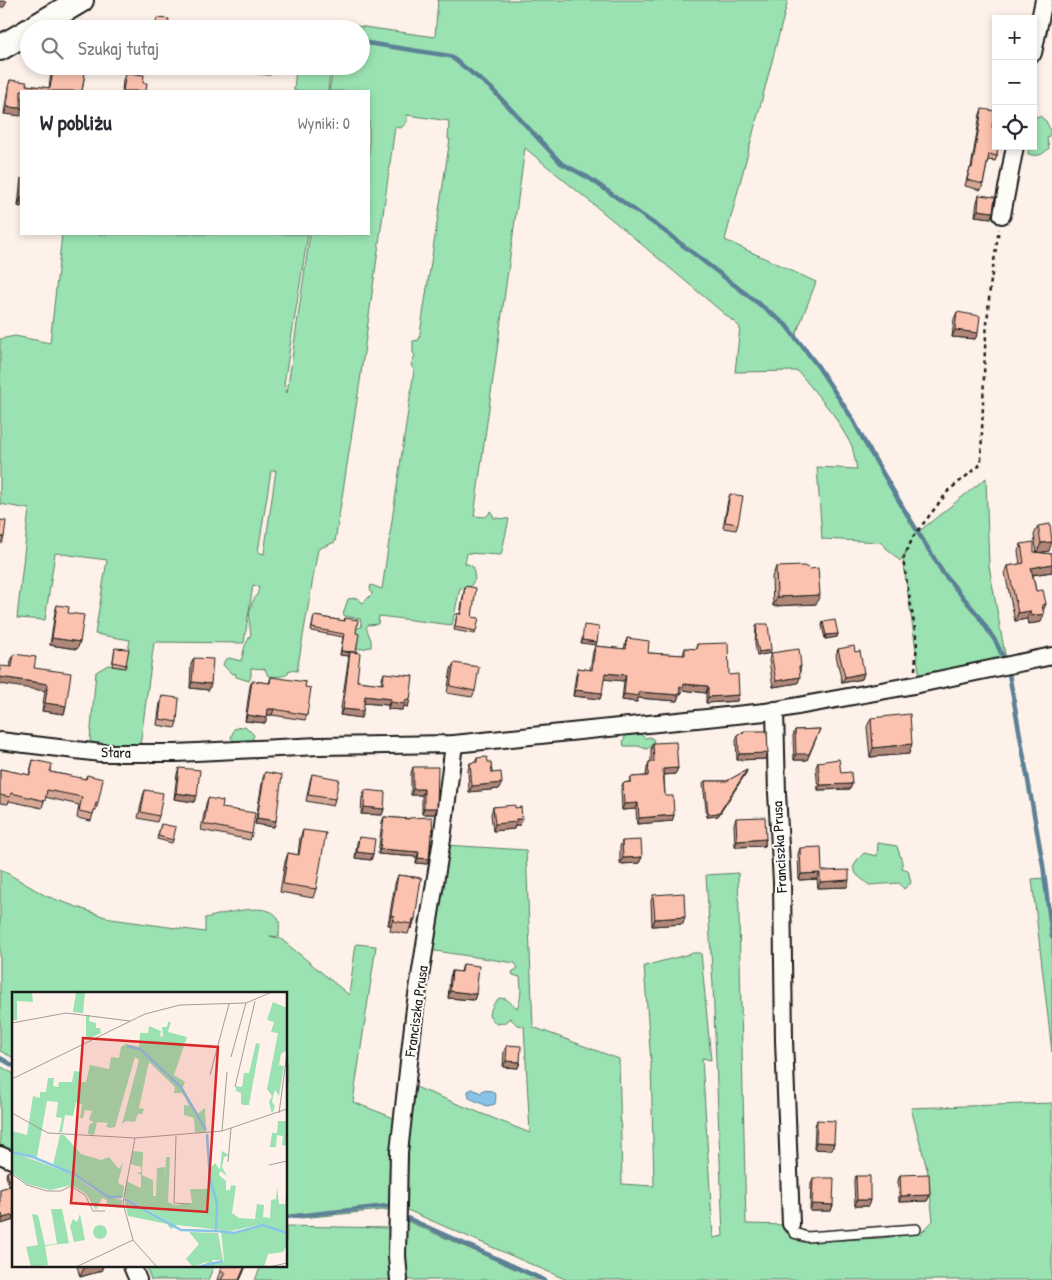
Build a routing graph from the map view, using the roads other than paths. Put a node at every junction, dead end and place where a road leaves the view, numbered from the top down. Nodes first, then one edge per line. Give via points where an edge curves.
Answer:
1 (81, 0) edge
2 (1044, 0) edge
3 (47, 20) edge
4 (1037, 34) edge
5 (20, 36) edge
6 (0, 48) edge
7 (1014, 150) edge
8 (1002, 215) road end
9 (1052, 656) edge
10 (776, 710) junction
11 (0, 741) edge
12 (454, 744) junction
13 (0, 1155) edge
14 (12, 1160) edge
15 (791, 1224) joint
16 (916, 1230) dead end
17 (133, 1268) edge
18 (138, 1280) edge
19 (399, 1280) edge

1 - 3 street
2 - 4 street
5 - 6 street
7 - 8 street
9 - 10 street
10 - 12 street
10 - 15 street, Franciszka Prusa
11 - 12 street, Stara via 101,753
12 - 19 street, Franciszka Prusa via 415,1008 399,1152
13 - 14 street
15 - 16 lane via 794,1234 806,1237
17 - 18 street

